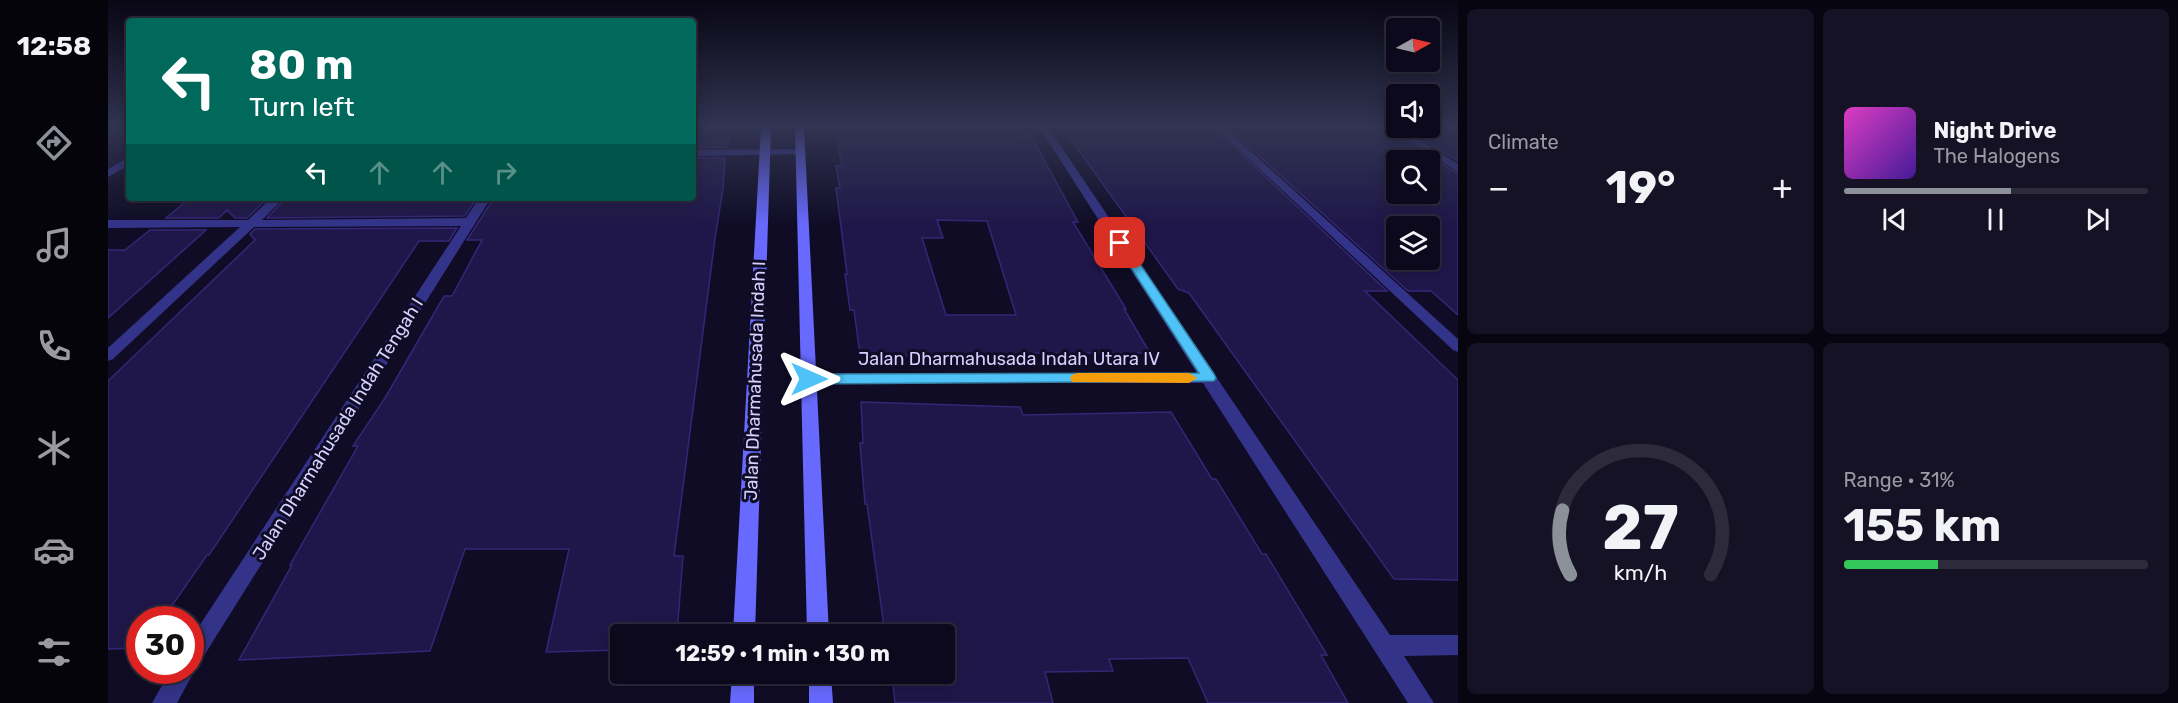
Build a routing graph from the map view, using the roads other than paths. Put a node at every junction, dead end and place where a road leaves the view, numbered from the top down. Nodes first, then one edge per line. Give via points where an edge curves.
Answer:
1 (765, 160) edge
2 (800, 160) edge
3 (1066, 160) edge
4 (1255, 160) edge
5 (1444, 160) edge
6 (126, 162) edge
7 (1458, 169) edge
8 (108, 174) edge
9 (275, 201) edge
10 (483, 201) edge
11 (469, 222) junction
12 (108, 224) edge
13 (250, 224) junction
14 (1458, 347) edge
15 (108, 357) edge
16 (1209, 378) junction
17 (809, 379) junction
18 (744, 624) edge
19 (818, 624) edge
20 (204, 639) edge
21 (1458, 645) edge
22 (1385, 646) junction
23 (176, 684) edge
24 (743, 684) edge
25 (820, 684) edge
26 (164, 703) edge
27 (742, 703) edge
28 (821, 703) edge
29 (1422, 703) edge

1 - 18 main road, Jalan Dharmahusada Indah I
2 - 17 main road
3 - 16 street, Jalan Dharmahusada Indah Utara IV
4 - 14 street
5 - 7 street
6 - 8 street
9 - 13 street
10 - 11 street, Jalan Dharmahusada Indah Tengah I
11 - 13 street
11 - 20 street, Jalan Dharmahusada Indah Tengah I
12 - 13 street
13 - 15 street
16 - 17 street, Jalan Dharmahusada Indah Utara IV
16 - 22 street, Jalan Dharmahusada Indah Utara IV
17 - 19 main road
21 - 22 street
22 - 29 street, Jalan Dharmahusada Indah Utara IV
23 - 26 street
24 - 27 main road
25 - 28 main road

